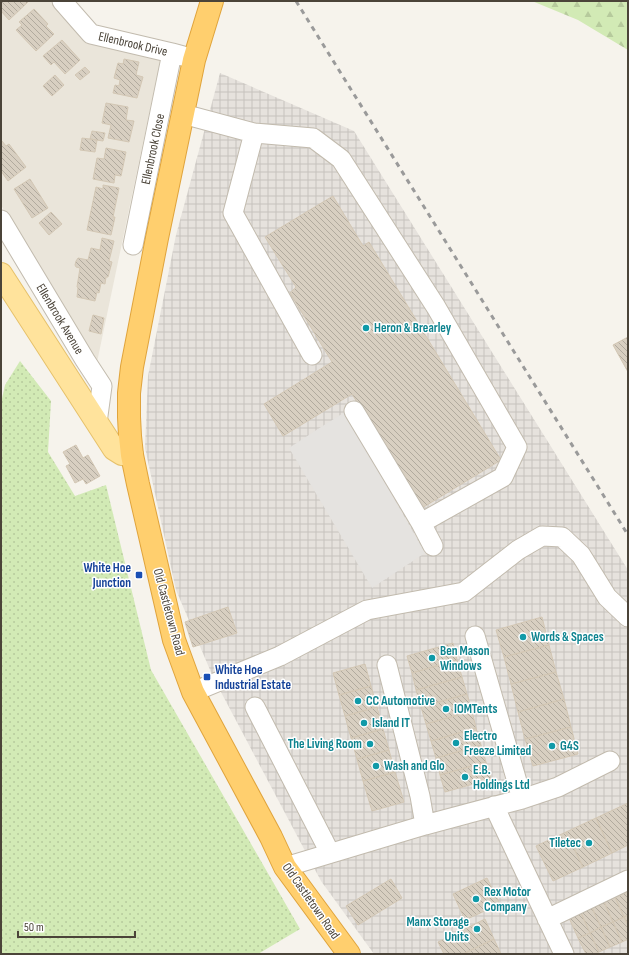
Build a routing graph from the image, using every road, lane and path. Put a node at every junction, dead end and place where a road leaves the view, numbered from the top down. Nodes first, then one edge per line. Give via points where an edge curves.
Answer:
1 (62, 1) edge
2 (212, 1) edge
3 (172, 53) junction
4 (194, 60) junction
5 (183, 114) junction
6 (254, 133) junction
7 (1, 220) edge
8 (133, 245) dead end
9 (1, 274) edge
10 (312, 355) dead end
11 (354, 411) dead end
12 (97, 423) junction
13 (132, 456) junction
14 (420, 523) junction
15 (433, 546) dead end
16 (628, 617) edge
17 (475, 636) dead end
18 (387, 665) dead end
19 (193, 692) junction
20 (255, 707) dead end
21 (610, 761) dead end
22 (522, 799) junction
23 (494, 806) junction
24 (425, 825) junction
25 (330, 853) junction
26 (285, 867) junction
27 (628, 880) edge
28 (547, 918) junction
29 (349, 954) edge
30 (564, 954) edge

1 - 3 street, Ellenbrook Drive via 91,34
2 - 4 highway, Old Castletown Road
3 - 4 street, Ellenbrook Drive
3 - 8 street, Ellenbrook Close
4 - 5 highway, Old Castletown Road
5 - 6 street
5 - 13 highway, Old Castletown Road via 132,367 129,393
6 - 10 street via 233,213
6 - 14 street via 313,138 341,159 436,307 517,447 503,477
7 - 12 street, Ellenbrook Avenue via 102,386
9 - 12 main road
11 - 14 street
12 - 13 main road via 114,449
13 - 19 highway, Old Castletown Road via 174,640
14 - 15 street
16 - 19 street via 607,597 582,555 562,537 542,536 518,550 464,592 367,610 280,656
17 - 22 street
18 - 24 street
19 - 26 highway, Old Castletown Road
20 - 25 street
21 - 22 street via 558,787
22 - 23 street
23 - 24 street
23 - 28 street
24 - 25 street
25 - 26 street
26 - 29 highway, Old Castletown Road
27 - 28 street
28 - 30 street

